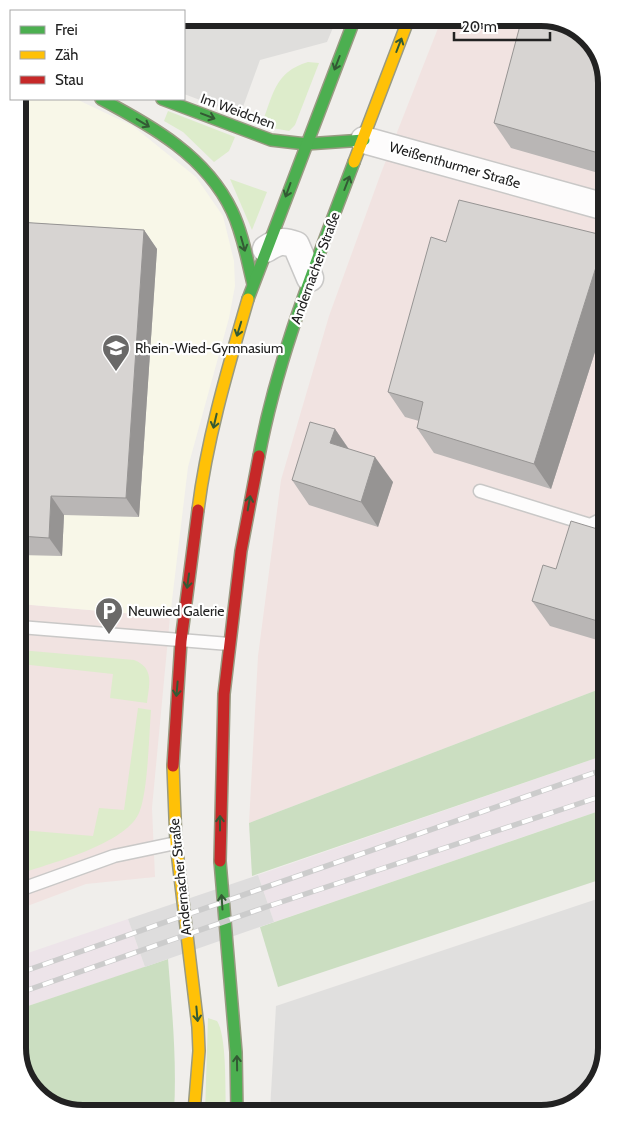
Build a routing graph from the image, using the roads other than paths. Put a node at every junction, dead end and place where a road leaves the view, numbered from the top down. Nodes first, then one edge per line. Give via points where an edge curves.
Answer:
1 (352, 26) edge
2 (406, 26) edge
3 (103, 100) edge
4 (165, 100) edge
5 (364, 140) junction
6 (306, 145) junction
7 (598, 205) edge
8 (266, 250) junction
9 (310, 278) junction
10 (253, 284) junction
11 (480, 492) dead end
12 (598, 521) edge
13 (26, 628) edge
14 (181, 641) junction
15 (229, 644) junction
16 (176, 843) junction
17 (26, 888) edge
18 (195, 1105) edge
19 (237, 1105) edge

1 -> 6 street, Andernacher Straße
5 -> 2 street, Andernacher Straße
3 -> 10 street via 174,143 213,180 232,210
4 -> 6 street, Im Weidchen via 271,140
5 - 6 street, Weißenthurmer Straße
5 - 7 street, Weißenthurmer Straße
9 -> 5 street, Andernacher Straße
6 -> 8 street, Andernacher Straße
8 - 9 street via 277,242 296,245
8 - 10 street, Andernacher Straße
15 -> 9 street, Andernacher Straße via 241,551 261,446 286,349
10 -> 14 street, Andernacher Straße via 226,374 201,486
11 - 12 lane via 590,525
13 - 14 lane
14 - 15 lane
14 -> 16 street, Andernacher Straße via 174,732
19 -> 15 street, Andernacher Straße via 233,1010 220,872 221,772
16 - 17 lane via 114,856
16 -> 18 street, Andernacher Straße via 198,1027

